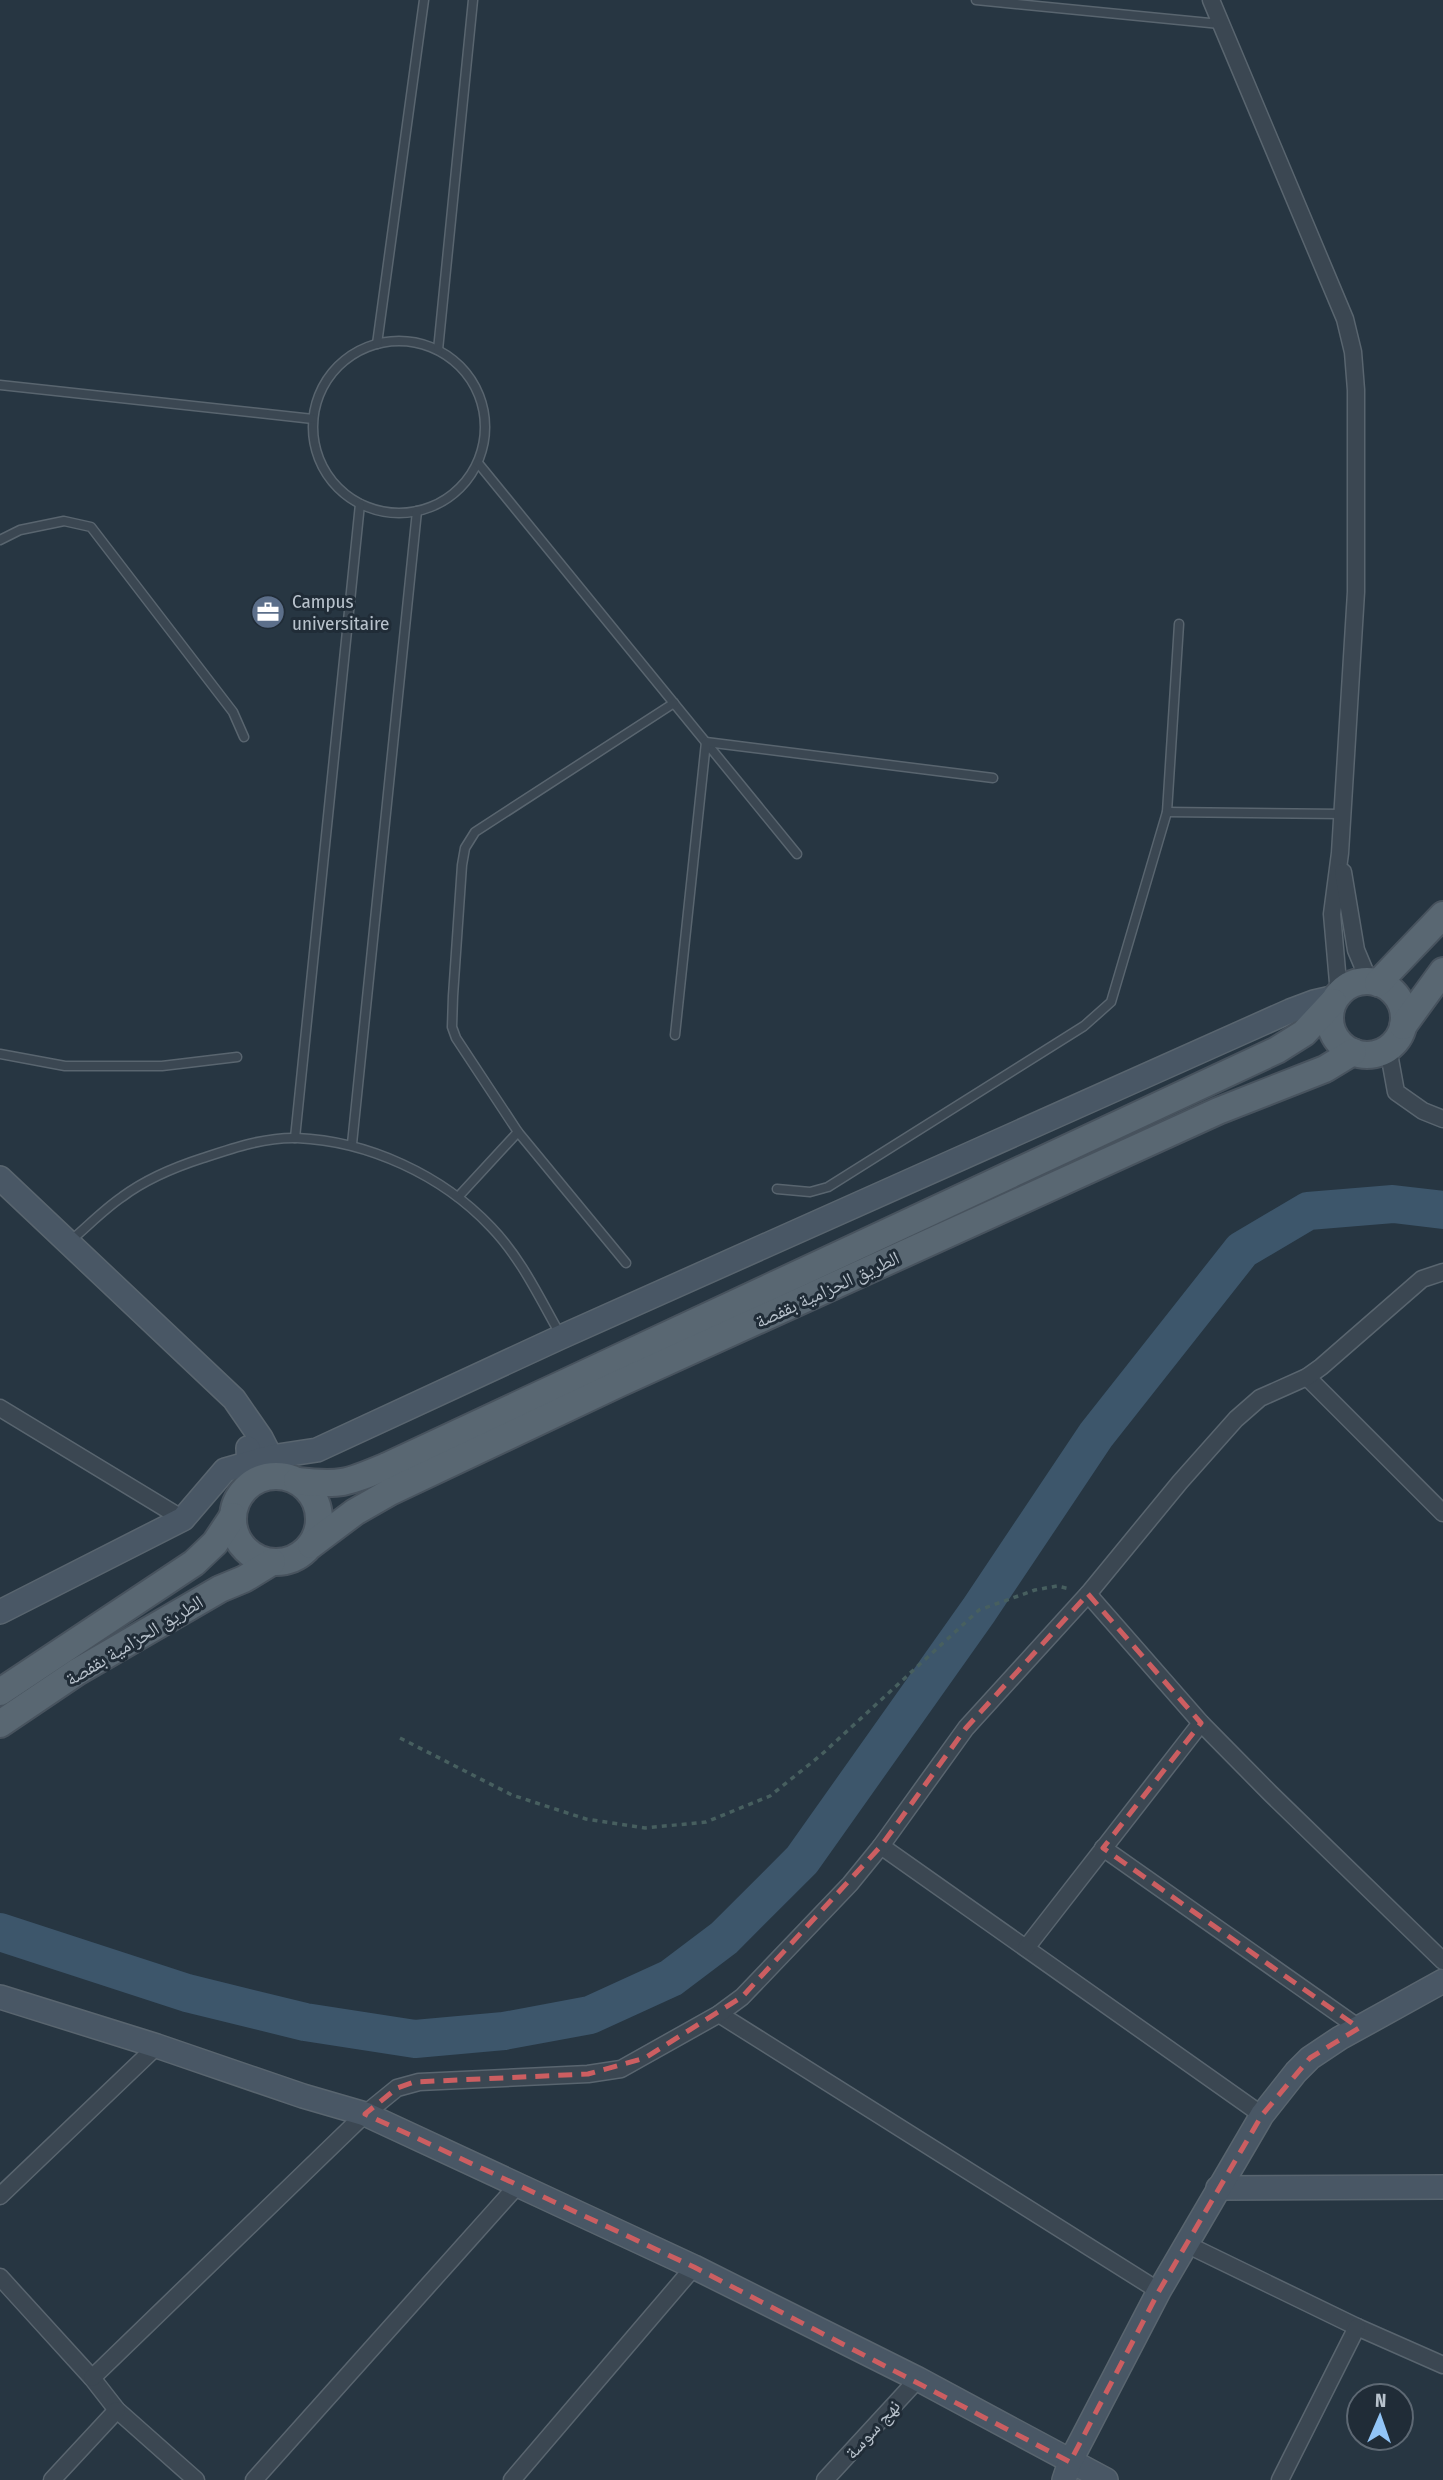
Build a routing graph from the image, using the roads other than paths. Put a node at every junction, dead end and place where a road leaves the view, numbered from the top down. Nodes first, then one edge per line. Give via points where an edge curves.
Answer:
1 (424, 0) edge
2 (473, 0) edge
3 (976, 0) edge
4 (1211, 0) edge
5 (1223, 24) junction
6 (377, 344) junction
7 (438, 350) junction
8 (0, 385) edge
9 (313, 419) junction
10 (478, 463) junction
11 (360, 504) junction
12 (417, 512) junction
13 (0, 540) edge
14 (1179, 624) dead end
15 (674, 703) junction
16 (244, 737) dead end
17 (706, 743) junction
18 (993, 778) dead end
19 (1167, 812) junction
20 (1343, 814) junction
21 (1340, 853) junction
22 (797, 854) dead end
23 (1443, 915) edge
24 (1443, 971) edge
25 (1373, 982) junction
26 (1336, 998) junction
27 (1403, 1026) junction
28 (676, 1035) dead end
29 (1388, 1048) junction
30 (1353, 1052) junction
31 (0, 1054) edge
32 (237, 1057) dead end
33 (1443, 1119) edge
34 (518, 1132) junction
35 (295, 1138) junction
36 (352, 1144) junction
37 (0, 1178) edge
38 (777, 1189) dead end
39 (458, 1197) junction
40 (68, 1243) junction
41 (626, 1263) dead end
42 (1443, 1272) edge
43 (561, 1337) junction
44 (1307, 1377) junction
45 (0, 1408) edge
46 (269, 1472) junction
47 (1443, 1514) edge
48 (233, 1516) junction
49 (183, 1519) junction
50 (311, 1545) junction
51 (272, 1562) junction
52 (1088, 1594) junction
53 (0, 1612) edge
54 (0, 1692) edge
55 (1201, 1723) junction
56 (0, 1724) edge
57 (880, 1846) junction
58 (1103, 1848) junction
59 (1026, 1948) junction
60 (1443, 1961) edge
61 (1443, 1981) edge
62 (0, 1997) edge
63 (719, 2014) junction
64 (1359, 2028) junction
65 (158, 2046) junction
66 (365, 2115) junction
67 (1262, 2115) junction
68 (517, 2186) junction
69 (1443, 2187) edge
70 (1218, 2189) junction
71 (0, 2196) edge
72 (1186, 2244) junction
73 (694, 2267) junction
74 (0, 2277) edge
75 (1159, 2291) junction
76 (1357, 2327) junction
77 (1443, 2365) edge
78 (92, 2378) junction
79 (918, 2379) junction
80 (117, 2410) junction
81 (1067, 2471) edge
82 (52, 2480) edge
83 (196, 2480) edge
84 (254, 2480) edge
85 (512, 2480) edge
86 (825, 2480) edge
87 (1106, 2480) edge
88 (1280, 2480) edge

1 - 6 lane
2 - 7 lane
3 - 5 lane
4 - 5 street
5 - 20 street via 1345,319 1353,352 1356,592
6 - 7 lane via 418,343
6 - 9 lane via 353,355 334,372 320,394
7 - 10 lane via 459,365 475,386 485,411 485,438
8 - 9 lane
9 - 11 lane via 323,468 339,489
10 - 12 lane via 463,486 442,502
10 - 15 lane
11 - 12 lane via 388,513
11 - 35 lane
12 - 36 lane
13 - 16 lane via 20,530 64,521 91,527 233,712
14 - 19 lane
15 - 17 lane
15 - 34 lane via 475,832 465,848 452,1027
17 - 18 lane
17 - 22 lane
17 - 28 lane
19 - 20 lane
19 - 38 lane via 1111,1002 1084,1026 828,1187 810,1192
20 - 21 street
21 - 25 street via 1356,950
21 - 26 street via 1332,914
23 - 25 main road
24 - 27 main road
25 - 26 main road via 1352,984
25 - 27 main road via 1399,999
26 - 30 main road via 1332,1031
26 - 43 street via 1290,1012
26 - 46 main road, الطريق الحزامية بقفصة via 1304,1033 1277,1050 387,1466 334,1485
27 - 29 main road
29 - 30 main road via 1371,1054
29 - 33 street via 1396,1092
30 - 50 main road, الطريق الحزامية بقفصة via 1325,1069 1218,1111 402,1486 355,1512
31 - 32 lane via 65,1066 162,1066
34 - 39 lane
34 - 41 lane
35 - 36 lane
35 - 40 lane via 240,1146 174,1168 122,1196
36 - 39 lane via 405,1165
37 - 40 street
39 - 43 lane via 492,1227 524,1269
40 - 46 street via 234,1399
42 - 44 street via 1422,1279
43 - 46 street
44 - 47 street
44 - 52 street via 1261,1398 1236,1419
45 - 49 street
46 - 48 main road via 241,1493
46 - 49 street via 225,1471
46 - 50 main road via 314,1499 320,1522
48 - 51 main road via 238,1541 255,1558
48 - 54 main road, الطريق الحزامية بقفصة via 194,1563
49 - 53 street
50 - 51 main road via 292,1560
51 - 56 main road, الطريق الحزامية بقفصة via 76,1672
52 - 55 street
52 - 57 street via 965,1728
55 - 58 street
55 - 60 street
57 - 59 street
57 - 63 street via 808,1930
58 - 59 street
58 - 64 street
59 - 67 street
61 - 64 street
62 - 65 street
63 - 66 street via 621,2069 414,2082 397,2088
63 - 75 street
64 - 67 street via 1310,2058
65 - 66 street
65 - 71 street
66 - 68 street
66 - 78 street
67 - 70 street
68 - 73 street
68 - 84 street
69 - 70 street
70 - 72 street
72 - 75 street
72 - 76 street
73 - 79 street
73 - 85 street
74 - 78 street
75 - 81 street
76 - 77 street
76 - 88 street
78 - 80 street
79 - 81 street
79 - 86 street, نهج سوسة
80 - 82 street
80 - 83 street
81 - 87 street

